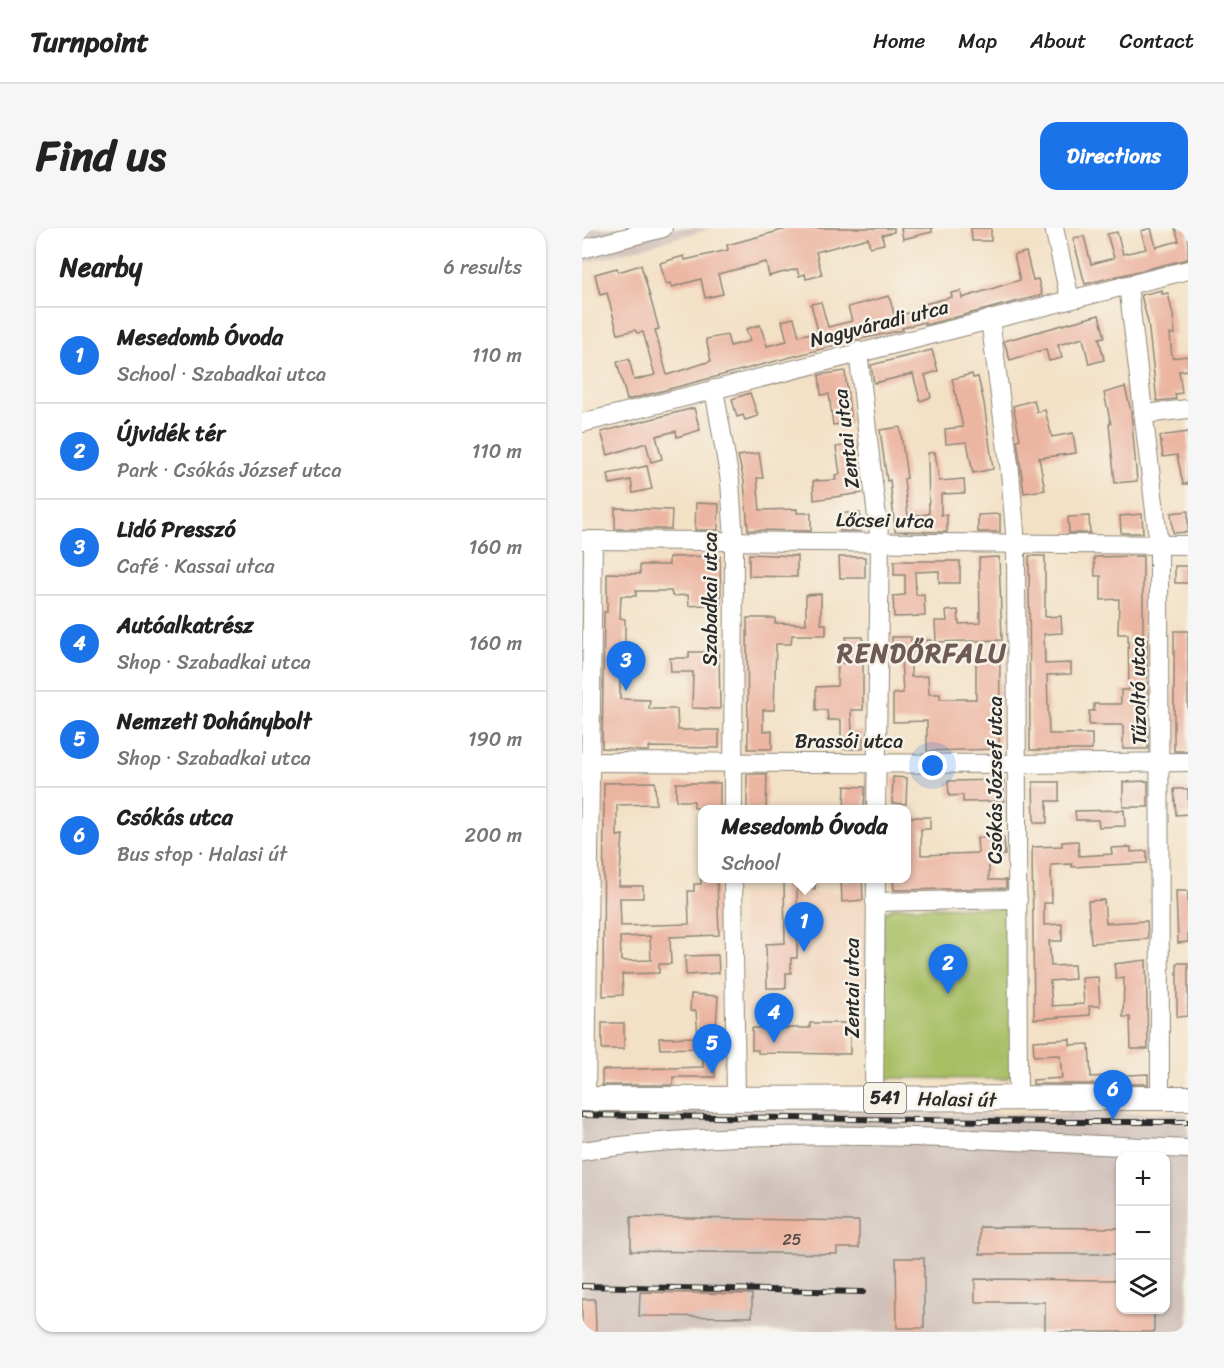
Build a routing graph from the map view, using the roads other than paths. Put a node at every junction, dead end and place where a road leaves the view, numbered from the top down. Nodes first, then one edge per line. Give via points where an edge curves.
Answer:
1 (663, 228) edge
2 (1054, 228) edge
3 (582, 249) edge
4 (1188, 270) edge
5 (1128, 285) junction
6 (1070, 299) junction
7 (990, 319) junction
8 (858, 351) junction
9 (714, 389) junction
10 (1188, 409) edge
11 (1144, 414) junction
12 (582, 423) edge
13 (588, 540) edge
14 (734, 541) junction
15 (880, 543) junction
16 (1017, 544) junction
17 (1159, 545) junction
18 (1188, 545) edge
19 (586, 762) edge
20 (732, 762) junction
21 (1161, 762) junction
22 (1188, 762) edge
23 (877, 763) junction
24 (1018, 764) junction
25 (733, 805) edge
26 (876, 805) edge
27 (734, 883) edge
28 (876, 883) edge
29 (1018, 899) junction
30 (876, 902) junction
31 (736, 1097) junction
32 (874, 1098) junction
33 (1160, 1098) junction
34 (1188, 1098) edge
35 (584, 1099) edge
36 (1018, 1099) junction
37 (1188, 1149) edge
38 (582, 1151) edge

1 - 3 street
2 - 6 street
4 - 5 street, Nagyváradi utca
5 - 6 street, Nagyváradi utca
5 - 11 street, Tűzoltó utca
6 - 7 street, Nagyváradi utca
7 - 8 street, Nagyváradi utca
7 - 16 street, Csókás József utca
8 - 9 street, Nagyváradi utca
8 - 15 street, Zentai utca
9 - 12 street, Nagyváradi utca
9 - 14 street, Szabadkai utca via 730,481
10 - 11 street
11 - 17 street, Tűzoltó utca
13 - 14 street, Lőcsei utca
13 - 19 street
14 - 15 street, Lőcsei utca
14 - 20 street, Szabadkai utca
15 - 16 street, Lőcsei utca
15 - 23 street, Zentai utca
16 - 17 street, Lőcsei utca
16 - 24 street, Csókás József utca
17 - 18 street, Lőcsei utca
17 - 21 street, Tűzoltó utca
19 - 20 street, Brassói utca
19 - 35 street
20 - 23 street, Brassói utca
20 - 25 street, Szabadkai utca
21 - 22 street, Brassói utca
21 - 24 street, Brassói utca
21 - 33 street, Tűzoltó utca
23 - 24 street, Brassói utca
23 - 26 street, Zentai utca
24 - 29 street, Csókás József utca
27 - 31 street
28 - 30 street, Zentai utca
29 - 30 street
29 - 36 street, Csókás József utca
30 - 32 street, Zentai utca
31 - 32 main road, Halasi út / 541
31 - 35 main road, Halasi út / 541
32 - 36 main road, Halasi út / 541
33 - 34 main road, Halasi út / 541
33 - 36 main road, Halasi út / 541
37 - 38 street via 813,1136 697,1140

